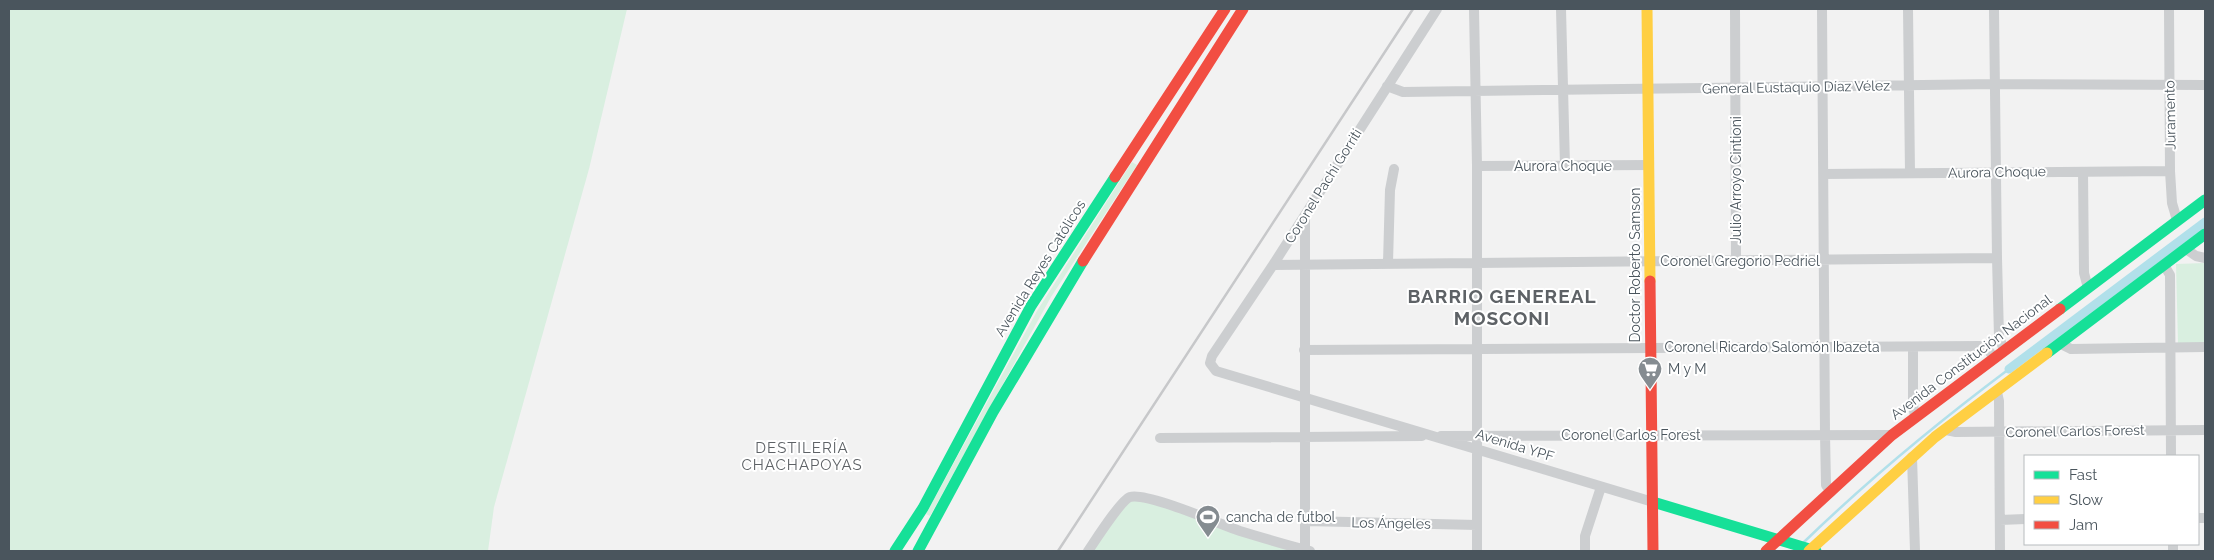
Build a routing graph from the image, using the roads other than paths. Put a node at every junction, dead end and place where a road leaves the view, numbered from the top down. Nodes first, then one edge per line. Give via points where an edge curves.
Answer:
1 (1225, 9) edge
2 (1243, 9) edge
3 (1437, 9) edge
4 (1474, 9) edge
5 (1561, 9) edge
6 (1648, 9) edge
7 (1735, 9) edge
8 (1822, 9) edge
9 (1908, 9) edge
10 (1994, 9) edge
11 (2169, 9) edge
12 (1995, 84) junction
13 (1908, 85) junction
14 (2205, 85) edge
15 (1387, 86) junction
16 (2169, 86) junction
17 (1823, 87) junction
18 (1649, 88) junction
19 (1736, 88) junction
20 (1562, 89) junction
21 (1475, 91) junction
22 (1649, 165) junction
23 (1477, 166) junction
24 (1565, 166) junction
25 (1394, 169) dead end
26 (2170, 171) junction
27 (1997, 172) junction
28 (2084, 172) junction
29 (1910, 173) junction
30 (1824, 174) junction
31 (2205, 200) edge
32 (1305, 214) junction
33 (2177, 220) junction
34 (2205, 234) edge
35 (2186, 249) junction
36 (1997, 258) junction
37 (2205, 258) edge
38 (1824, 260) junction
39 (1736, 261) junction
40 (1651, 262) junction
41 (1303, 263) junction
42 (1388, 263) junction
43 (1477, 263) junction
44 (1273, 265) junction
45 (2164, 265) junction
46 (2088, 288) junction
47 (2061, 344) junction
48 (1825, 346) junction
49 (1651, 347) junction
50 (1913, 347) junction
51 (2171, 347) junction
52 (2205, 347) edge
53 (1477, 349) junction
54 (1304, 350) junction
55 (2004, 350) junction
56 (1994, 358) junction
57 (1210, 363) joint
58 (1997, 392) junction
59 (1305, 397) junction
60 (1915, 417) junction
61 (1946, 430) junction
62 (2171, 430) junction
63 (2205, 430) edge
64 (1999, 432) junction
65 (1825, 434) junction
66 (1477, 435) junction
67 (1651, 435) junction
68 (1892, 435) junction
69 (1304, 436) junction
70 (1433, 436) junction
71 (1160, 438) dead end
72 (1477, 449) junction
73 (2171, 455) edge
74 (1912, 457) junction
75 (1601, 486) junction
76 (1831, 492) junction
77 (1653, 502) junction
78 (2024, 519) edge
79 (2000, 520) junction
80 (1306, 521) junction
81 (1477, 525) junction
82 (1778, 540) junction
83 (1810, 550) edge
84 (895, 551) edge
85 (918, 551) edge
86 (1088, 551) edge
87 (1307, 551) edge
88 (1477, 551) edge
89 (1585, 551) edge
90 (1653, 551) edge
91 (1766, 551) edge
92 (1914, 551) edge
93 (2000, 551) edge

1 - 84 main road, Avenida Reyes Católicos via 1031,306 922,508
2 - 85 main road via 1030,346
3 - 15 street, Coronel Pachi Gorriti
4 - 21 street
5 - 20 street
6 - 18 main road, Doctor Roberto Samson
7 - 19 street, Julio Arroyo Cintioni
8 - 17 street
9 - 13 street
10 - 12 street
11 - 16 street, Juramento
12 - 13 street, General Eustaquio Díaz Vélez
12 - 16 street, General Eustaquio Díaz Vélez
12 - 27 street
13 - 17 street, General Eustaquio Díaz Vélez
13 - 29 street
14 - 16 street, General Eustaquio Díaz Vélez
15 - 21 street, General Eustaquio Díaz Vélez via 1402,92
15 - 32 street, Coronel Pachi Gorriti
16 - 26 street, Juramento
17 - 19 street, General Eustaquio Díaz Vélez
17 - 30 street
18 - 19 street, General Eustaquio Díaz Vélez
18 - 20 street, General Eustaquio Díaz Vélez
18 - 22 main road, Doctor Roberto Samson
19 - 39 street, Julio Arroyo Cintioni
20 - 21 street, General Eustaquio Díaz Vélez
20 - 24 street
21 - 23 street
22 - 24 street, Aurora Choque
22 - 40 main road, Doctor Roberto Samson
23 - 24 street, Aurora Choque
23 - 43 street
25 - 42 street via 1390,190
26 - 28 street, Aurora Choque
26 - 33 street, Juramento via 2172,203
27 - 28 street, Aurora Choque
27 - 29 street, Aurora Choque
27 - 36 street
28 - 46 street via 2084,273
29 - 30 street, Aurora Choque
30 - 38 street
31 - 33 main road, Avenida Constitución Nacional
32 - 41 street
32 - 44 street, Coronel Pachi Gorriti
33 - 46 main road, Avenida Constitución Nacional
34 - 35 main road
35 - 37 street
35 - 45 main road
36 - 38 street, Coronel Gregorio Pedriel
36 - 55 street via 1999,336
38 - 39 street, Coronel Gregorio Pedriel
38 - 48 street
39 - 40 street, Coronel Gregorio Pedriel
40 - 43 street, Coronel Gregorio Pedriel
40 - 49 main road, Doctor Roberto Samson
41 - 42 street, Coronel Gregorio Pedriel
41 - 44 street, Coronel Gregorio Pedriel
41 - 54 street
42 - 43 street, Coronel Gregorio Pedriel
43 - 53 street
44 - 57 street, Coronel Pachi Gorriti
45 - 47 main road
45 - 51 street via 2170,275
46 - 55 main road, Avenida Constitución Nacional
47 - 51 street via 2071,349
47 - 58 main road
48 - 49 street, Coronel Ricardo Salomón Ibazeta
48 - 50 street, Coronel Ricardo Salomón Ibazeta
48 - 65 street
49 - 53 street, Coronel Ricardo Salomón Ibazeta
49 - 67 main road, Doctor Roberto Samson
50 - 56 street, Coronel Ricardo Salomón Ibazeta via 1985,346
50 - 60 street
51 - 52 street
51 - 62 street
53 - 54 street, Coronel Ricardo Salomón Ibazeta
53 - 66 street
54 - 59 street
55 - 56 main road, Avenida Constitución Nacional
56 - 60 main road, Avenida Constitución Nacional
57 - 59 street, Avenida YPF via 1216,371
58 - 61 main road
58 - 64 street
59 - 69 street
59 - 70 street, Avenida YPF
60 - 68 main road, Avenida Constitución Nacional
61 - 64 street, Coronel Carlos Forest
61 - 74 main road
62 - 63 street, Coronel Carlos Forest
62 - 64 street, Coronel Carlos Forest
62 - 73 street
64 - 79 street
65 - 67 street, Coronel Carlos Forest
65 - 68 street, Coronel Carlos Forest
65 - 76 street via 1826,486
66 - 67 street, Coronel Carlos Forest
66 - 70 street, Coronel Carlos Forest
66 - 72 street
67 - 77 main road, Doctor Roberto Samson
68 - 76 main road, Avenida Constitución Nacional
69 - 70 street, Coronel Carlos Forest
69 - 71 street, Coronel Carlos Forest
69 - 80 street
70 - 72 street, Avenida YPF
72 - 75 street, Avenida YPF
72 - 81 street
74 - 83 main road
74 - 92 street
75 - 77 street, Avenida YPF
75 - 89 street via 1586,536
76 - 82 main road, Avenida Constitución Nacional
77 - 82 main road, Avenida YPF
77 - 90 main road, Doctor Roberto Samson
78 - 79 street
79 - 93 street
80 - 81 street, Los Ángeles
80 - 87 street
81 - 88 street
82 - 83 main road, Avenida YPF
82 - 91 main road, Avenida Constitución Nacional
86 - 87 street via 1112,516 1131,496 1195,513 1239,531

